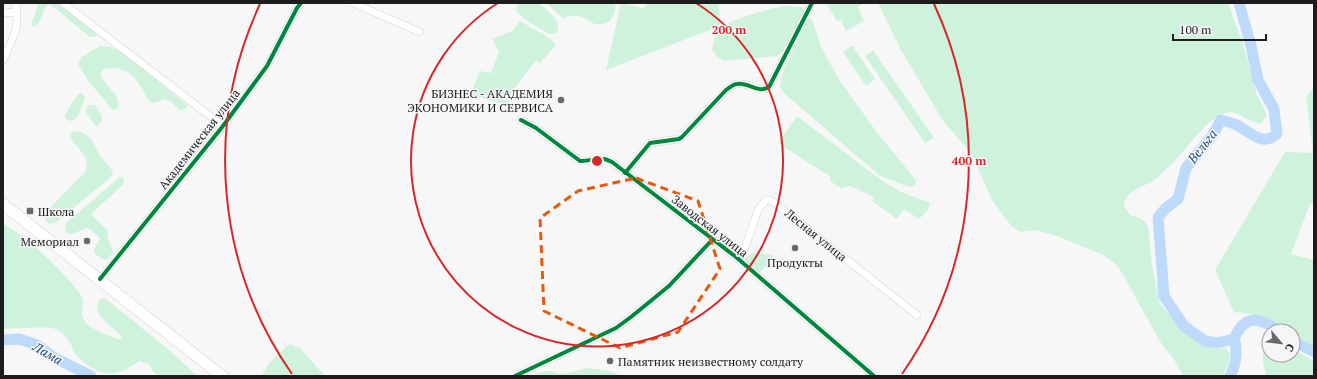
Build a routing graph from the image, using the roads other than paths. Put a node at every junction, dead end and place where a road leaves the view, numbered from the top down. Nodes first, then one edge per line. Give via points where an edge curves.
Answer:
1 (16, 3) edge
2 (63, 3) edge
3 (301, 3) edge
4 (353, 3) edge
5 (812, 3) edge
6 (18, 12) junction
7 (3, 13) edge
8 (420, 32) dead end
9 (3, 60) edge
10 (522, 120) dead end
11 (223, 126) junction
12 (625, 173) junction
13 (3, 204) edge
14 (712, 240) junction
15 (736, 257) junction
16 (100, 279) junction
17 (917, 315) dead end
18 (222, 376) edge
19 (515, 376) edge
20 (874, 376) edge

1 - 6 street
2 - 11 street, Академическая улица
3 - 11 street, Академическая улица via 267,66
4 - 8 street
5 - 12 street via 769,87 759,90 744,84 734,84 682,137 650,143
6 - 7 street
6 - 9 street via 14,36
10 - 12 street, Заводская улица via 580,161 606,159
11 - 16 street, Академическая улица
12 - 14 street, Заводская улица
13 - 16 main road
14 - 15 street, Заводская улица
14 - 19 street via 669,286 616,328
15 - 17 street, Лесная улица via 745,248 760,206 766,200 771,200
15 - 20 street, Заводская улица
16 - 18 main road

